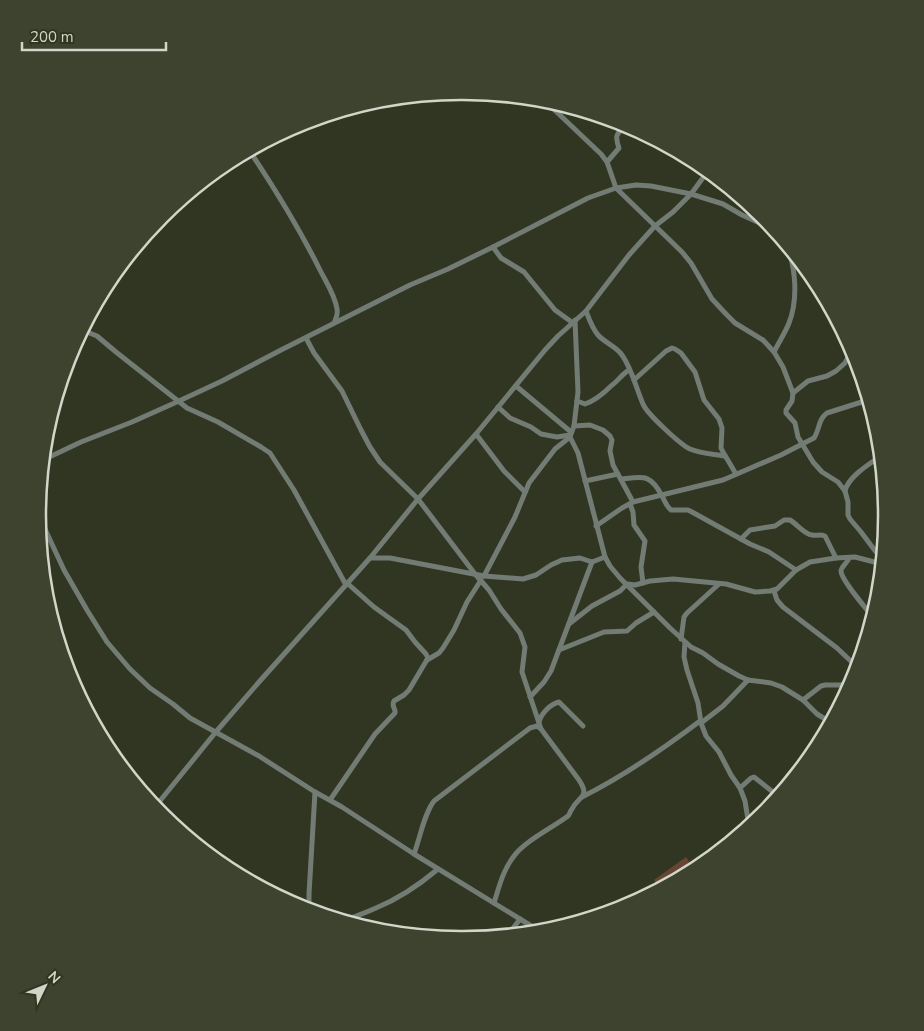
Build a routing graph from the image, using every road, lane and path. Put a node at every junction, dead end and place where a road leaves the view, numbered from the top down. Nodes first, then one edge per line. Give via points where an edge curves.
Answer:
1 (558, 111) edge
2 (621, 131) edge
3 (254, 155) edge
4 (607, 162) junction
5 (703, 177) edge
6 (616, 188) junction
7 (691, 194) junction
8 (753, 219) edge
9 (655, 226) junction
10 (493, 247) junction
11 (792, 262) edge
12 (337, 308) junction
13 (586, 311) junction
14 (348, 317) junction
15 (574, 321) junction
16 (333, 324) junction
17 (89, 333) edge
18 (306, 338) junction
19 (774, 352) junction
20 (847, 358) edge
21 (629, 370) junction
22 (634, 380) junction
23 (516, 386) junction
24 (793, 393) junction
25 (179, 401) junction
26 (577, 401) junction
27 (862, 402) edge
28 (498, 408) junction
29 (571, 432) junction
30 (476, 434) junction
31 (803, 444) junction
32 (51, 456) edge
33 (724, 456) junction
34 (874, 460) edge
35 (736, 474) junction
36 (619, 476) junction
37 (585, 481) junction
38 (845, 491) junction
39 (525, 492) junction
40 (662, 496) junction
41 (418, 499) junction
42 (632, 503) junction
43 (596, 526) junction
44 (47, 533) edge
45 (741, 539) junction
46 (876, 554) edge
47 (605, 557) junction
48 (370, 558) junction
49 (836, 558) junction
50 (849, 558) junction
51 (875, 561) edge
52 (592, 562) junction
53 (796, 570) junction
54 (475, 574) junction
55 (482, 578) junction
56 (643, 583) junction
57 (346, 584) junction
58 (627, 584) junction
59 (719, 584) junction
60 (774, 591) junction
61 (867, 610) edge
62 (654, 612) junction
63 (569, 624) junction
64 (683, 641) junction
65 (559, 650) junction
66 (427, 660) junction
67 (851, 661) edge
68 (748, 680) junction
69 (841, 685) edge
70 (530, 697) junction
71 (803, 700) junction
72 (824, 719) edge
73 (701, 722) junction
74 (540, 726) junction
75 (583, 726) dead end
76 (215, 733) junction
77 (740, 788) junction
78 (315, 792) junction
79 (773, 792) edge
80 (582, 797) junction
81 (330, 800) junction
82 (160, 801) edge
83 (748, 817) edge
84 (414, 854) junction
85 (438, 869) junction
86 (309, 902) edge
87 (494, 903) junction
88 (354, 917) edge
89 (520, 919) junction
90 (530, 925) edge
91 (513, 928) edge

1 - 4 street
2 - 4 street via 617,136 619,148
3 - 12 street via 314,258
4 - 6 street
5 - 7 street
6 - 7 street via 644,185
6 - 9 street
6 - 10 street via 588,198
7 - 8 street via 723,204
7 - 9 street
9 - 13 street
9 - 19 street via 686,256 712,299 726,314 763,340
10 - 14 street
10 - 15 street via 501,258 524,272 555,310
11 - 19 street via 795,298 789,322
12 - 14 street
12 - 16 street
13 - 15 street
13 - 21 street via 595,332 619,352
14 - 16 street
15 - 23 street
15 - 26 street
16 - 18 street
17 - 25 street
18 - 25 street
18 - 41 street via 342,391 370,447 384,466
19 - 24 street
20 - 24 street via 836,371 808,381
21 - 22 street
21 - 26 street via 589,403
22 - 33 street via 648,411 682,444 692,450
22 - 33 street via 666,351 678,350 695,372 704,400 721,424
23 - 28 street
23 - 29 street
24 - 31 street via 786,413
25 - 32 street
25 - 57 street via 270,453
26 - 29 street
27 - 31 street via 827,413 820,421 814,438
28 - 29 street via 541,434 557,437
28 - 30 street
29 - 36 street via 590,425 607,433 612,440 610,451
29 - 37 street
29 - 39 street via 552,452
30 - 39 street
30 - 41 street
31 - 35 street
31 - 38 street via 816,466
33 - 35 street
34 - 38 street via 848,483
35 - 40 street
36 - 37 street
36 - 40 street via 651,480
36 - 42 street
37 - 43 street
38 - 46 street via 848,515
39 - 55 street
40 - 42 street
40 - 45 street via 671,510 688,510
41 - 48 street
41 - 54 street
42 - 43 street
42 - 56 street via 634,525 645,541 641,563
43 - 47 street
44 - 76 street via 73,586 108,642 130,669 150,688
45 - 49 street via 750,530 790,520 813,536 825,536
45 - 53 street
47 - 52 street
47 - 58 street
48 - 54 street via 390,558
48 - 57 street
49 - 50 street
49 - 53 street via 810,562
50 - 51 street
50 - 61 street via 842,573
52 - 55 street via 580,558 562,560 523,579
52 - 63 street
53 - 60 street
54 - 55 street
55 - 66 street via 443,648
55 - 70 street via 523,638 522,672
56 - 58 street
56 - 59 street via 673,579
57 - 66 street via 406,630 428,656
57 - 76 street
58 - 62 street
58 - 63 street
59 - 60 street via 755,592
59 - 64 street via 686,613
60 - 67 street via 783,607
62 - 64 street
62 - 65 street via 627,631 604,632
63 - 65 street
64 - 68 street via 728,671
64 - 73 street
65 - 70 street via 548,677
66 - 81 street via 409,690 394,701 395,713 375,734
68 - 71 street via 776,684
68 - 73 street via 723,706
69 - 71 street via 821,686
70 - 74 street
71 - 72 street
73 - 77 street via 706,736
73 - 80 street
74 - 75 street via 542,715 559,702
74 - 80 street via 579,780 584,789
74 - 84 street via 530,728 434,801
76 - 78 street via 259,756
76 - 82 street
77 - 79 street via 755,778
77 - 83 street
78 - 81 street
78 - 86 street
80 - 87 street via 568,816 524,845 512,857
81 - 84 street
84 - 85 street
85 - 87 street
85 - 88 street via 397,897
87 - 89 street
89 - 90 street
89 - 91 street

